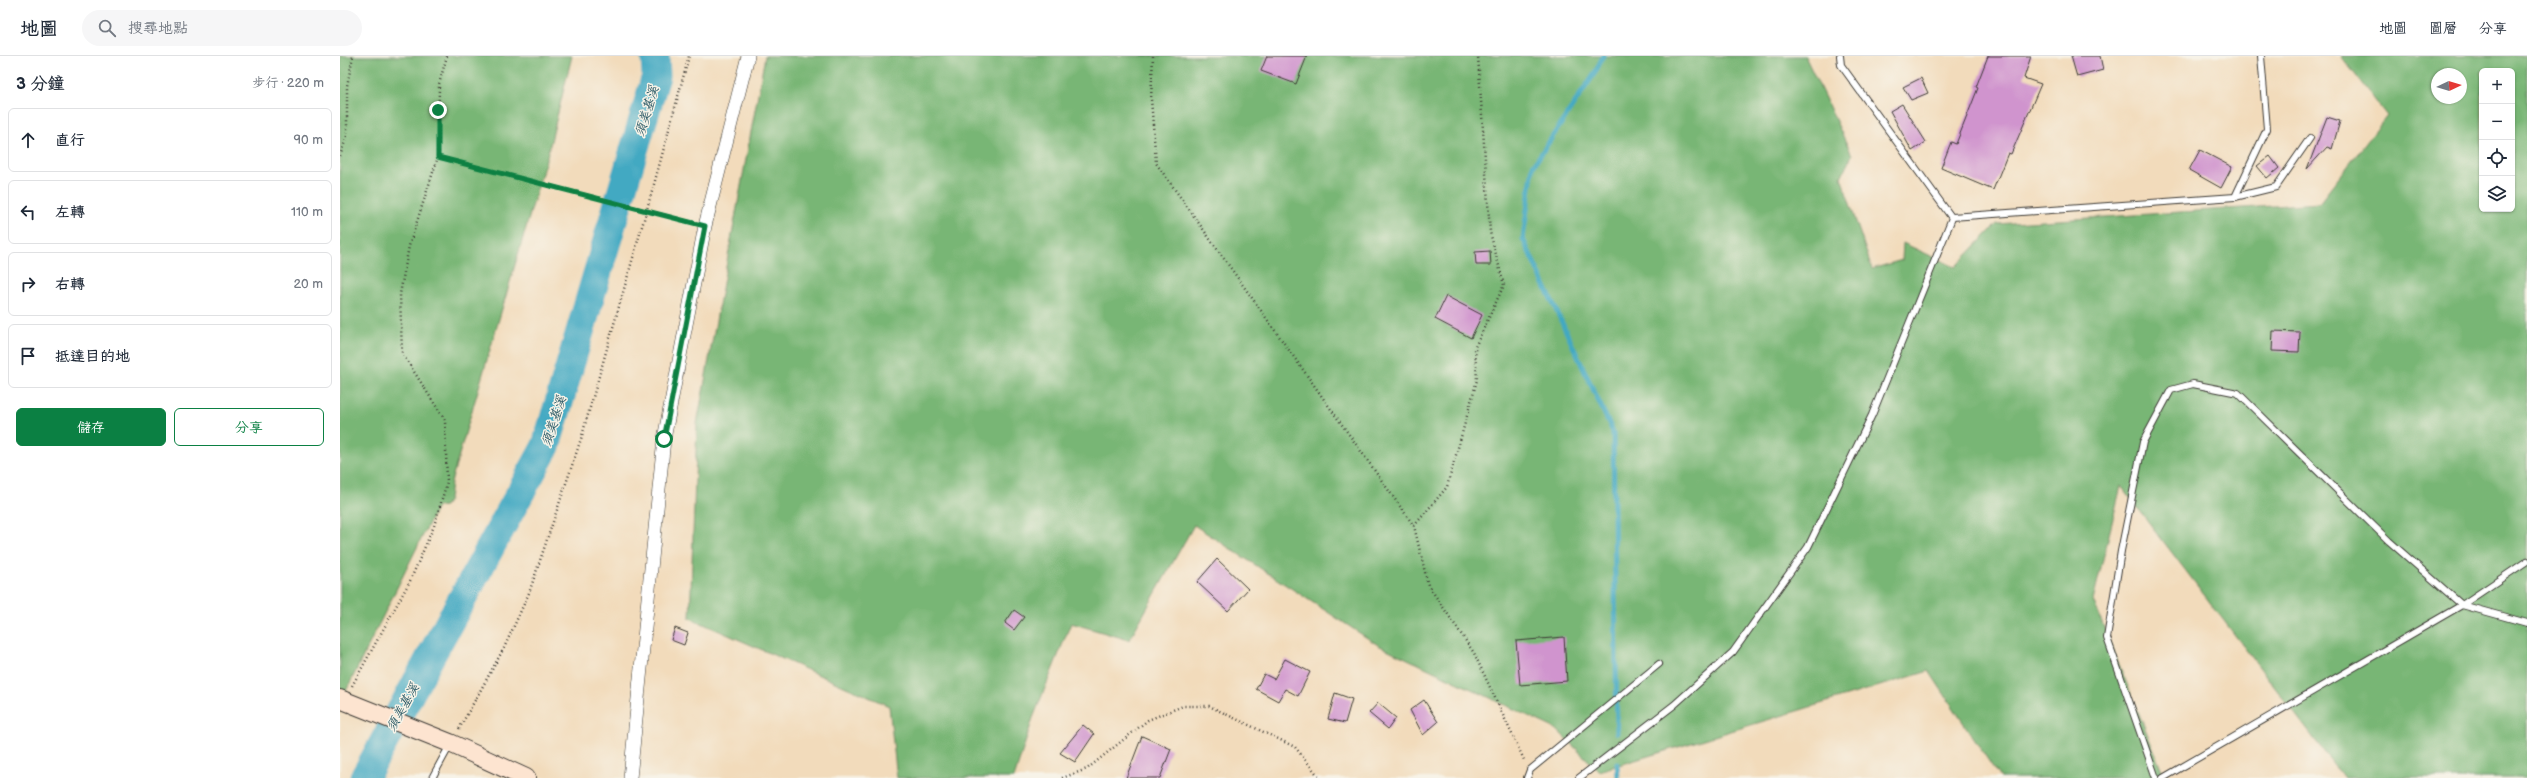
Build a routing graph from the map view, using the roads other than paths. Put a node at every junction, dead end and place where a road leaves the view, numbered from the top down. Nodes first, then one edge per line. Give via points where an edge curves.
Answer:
1 (748, 56) edge
2 (1840, 56) edge
3 (2261, 56) edge
4 (2310, 138) dead end
5 (2235, 197) junction
6 (1952, 218) junction
7 (2527, 562) edge
8 (2462, 605) junction
9 (2527, 623) edge
10 (1658, 664) dead end
11 (345, 700) edge
12 (446, 743) junction
13 (432, 778) edge
14 (526, 778) edge
15 (630, 778) edge
16 (1527, 778) edge
17 (1579, 778) edge
18 (2156, 778) edge
19 (2163, 778) edge

1 - 15 street via 705,226 664,439
2 - 6 lane via 1841,65
3 - 5 lane via 2267,129
4 - 5 lane via 2276,187
5 - 6 lane
6 - 17 lane via 1872,415 1808,547 1733,652 1674,704
7 - 8 lane
8 - 9 lane
8 - 18 lane via 2389,541 2238,393 2193,384 2171,390 2143,442 2107,638
8 - 19 lane
10 - 16 lane via 1530,770
11 - 12 street
12 - 13 lane
12 - 14 street

